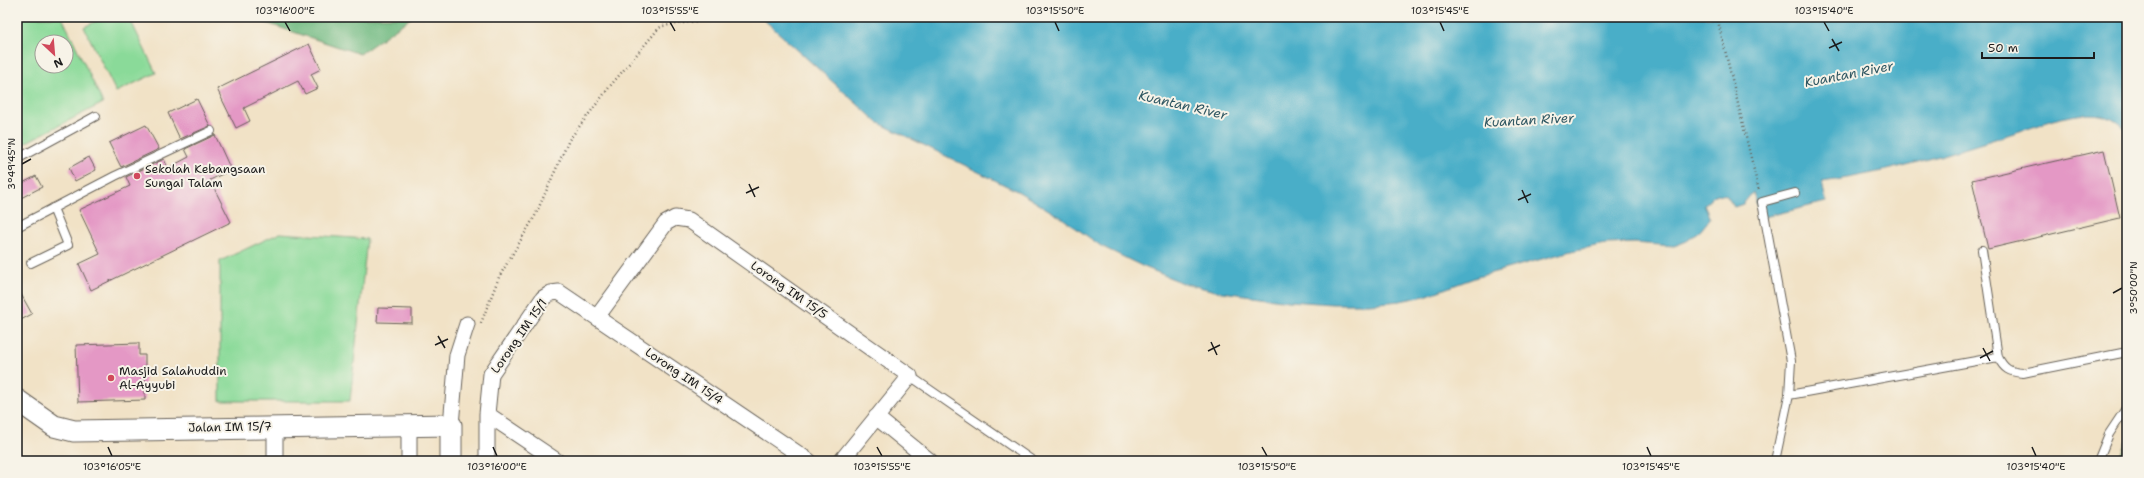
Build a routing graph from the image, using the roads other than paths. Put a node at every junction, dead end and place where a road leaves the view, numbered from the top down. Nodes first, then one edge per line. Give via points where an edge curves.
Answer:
1 (96, 116) dead end
2 (210, 131) dead end
3 (17, 160) edge
4 (1794, 193) dead end
5 (53, 208) junction
6 (17, 227) edge
7 (1982, 250) dead end
8 (31, 263) dead end
9 (559, 292) joint
10 (596, 317) junction
11 (468, 324) road end
12 (2127, 352) edge
13 (1998, 357) junction
14 (910, 376) junction
15 (1789, 395) junction
16 (17, 400) edge
17 (2127, 407) edge
18 (487, 414) junction
19 (876, 417) junction
20 (409, 425) junction
21 (451, 425) junction
22 (275, 426) junction
23 (275, 461) edge
24 (409, 461) edge
25 (451, 461) edge
26 (487, 461) edge
27 (557, 461) edge
28 (809, 461) edge
29 (841, 461) edge
30 (930, 461) edge
31 (1033, 461) edge
32 (1775, 461) edge
33 (2098, 461) edge

1 - 3 lane
2 - 5 lane
4 - 15 lane via 1762,202 1791,361
5 - 6 lane
5 - 8 lane via 68,245
7 - 13 lane
9 - 10 street, Lorong IM 15/4
9 - 18 street, Lorong IM 15/1 via 543,298 491,374
10 - 14 street, Lorong IM 15/5 via 666,224 675,218 689,220
10 - 28 street, Lorong IM 15/4
11 - 21 street via 458,355
12 - 13 lane via 2023,373 2012,372 2003,366
13 - 15 lane
14 - 19 street
14 - 31 lane
15 - 32 lane
16 - 22 street, Jalan IM 15/7 via 54,426 74,431
17 - 33 lane via 2109,434
18 - 26 street, Lorong IM 15/1
18 - 27 street
19 - 29 street
19 - 30 street
20 - 21 street, Jalan IM 15/7
20 - 22 street, Jalan IM 15/7
20 - 24 street
21 - 25 street
22 - 23 street

